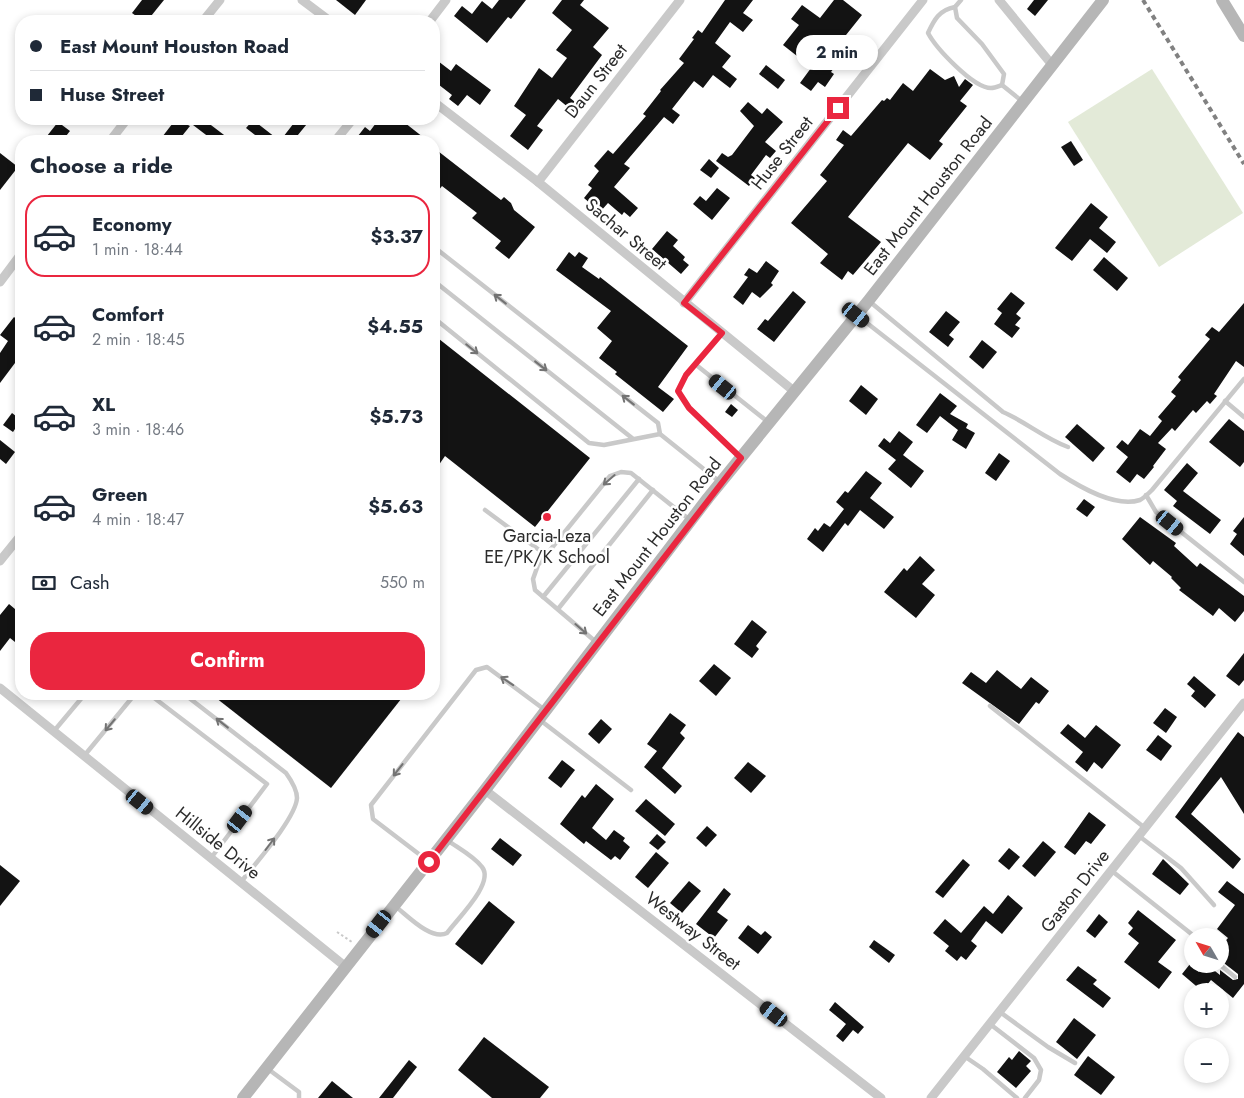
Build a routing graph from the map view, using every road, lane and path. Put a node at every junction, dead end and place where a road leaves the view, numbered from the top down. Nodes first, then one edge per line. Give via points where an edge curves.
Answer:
1 (220, 0) edge
2 (302, 0) edge
3 (446, 0) edge
4 (680, 0) edge
5 (923, 0) edge
6 (961, 0) edge
7 (999, 0) edge
8 (1103, 0) edge
9 (1222, 0) edge
10 (955, 7) junction
11 (208, 15) edge
12 (322, 15) edge
13 (435, 15) edge
14 (1244, 36) edge
15 (1053, 66) junction
16 (1002, 85) junction
17 (1024, 103) junction
18 (440, 107) edge
19 (122, 125) edge
20 (348, 125) edge
21 (115, 135) edge
22 (340, 135) edge
23 (538, 182) junction
24 (440, 252) edge
25 (15, 262) edge
26 (0, 282) edge
27 (440, 286) edge
28 (868, 300) junction
29 (684, 303) junction
30 (856, 315) junction
31 (440, 323) edge
32 (722, 333) junction
33 (695, 364) junction
34 (1244, 378) edge
35 (795, 392) junction
36 (1225, 401) junction
37 (1244, 417) edge
38 (770, 423) junction
39 (660, 434) junction
40 (632, 438) junction
41 (1068, 447) dead end
42 (741, 458) junction
43 (639, 479) junction
44 (721, 483) junction
45 (653, 490) junction
46 (1146, 495) junction
47 (485, 510) dead end
48 (691, 520) junction
49 (15, 543) edge
50 (546, 555) junction
51 (0, 562) edge
52 (1244, 582) edge
53 (543, 597) junction
54 (558, 609) junction
55 (597, 643) junction
56 (0, 688) edge
57 (80, 700) edge
58 (130, 700) edge
59 (157, 700) edge
60 (192, 700) edge
61 (1244, 703) edge
62 (990, 706) dead end
63 (542, 715) junction
64 (54, 732) junction
65 (84, 756) junction
66 (485, 790) junction
67 (631, 790) dead end
68 (1142, 832) junction
69 (446, 840) junction
70 (211, 858) junction
71 (429, 862) junction
72 (1112, 871) junction
73 (240, 882) junction
74 (1214, 905) dead end
75 (394, 906) junction
76 (1184, 928) edge
77 (337, 932) dead end
78 (354, 943) dead end
79 (346, 967) junction
80 (1229, 971) edge
81 (1236, 977) dead end
82 (1000, 1012) junction
83 (990, 1024) junction
84 (964, 1056) junction
85 (1075, 1063) dead end
86 (267, 1068) junction
87 (243, 1098) edge
88 (299, 1098) edge
89 (881, 1098) edge
90 (930, 1098) edge
91 (1017, 1098) edge
92 (1025, 1098) edge

1 - 11 street
2 - 12 street
3 - 13 street
4 - 23 street, Daun Street
5 - 29 street, Huse Street
6 - 10 lane
7 - 15 street
8 - 15 main road, East Mount Houston Road
9 - 14 main road
10 - 16 lane via 957,18 1004,74
10 - 16 lane via 944,9 934,20 928,33 934,46 980,85 991,88
15 - 17 main road, East Mount Houston Road
16 - 17 lane
17 - 28 main road, East Mount Houston Road
18 - 23 street, Sachar Street
19 - 21 street
20 - 22 street
23 - 29 street, Sachar Street
39 -> 24 lane via 658,423
25 - 26 street
27 -> 40 lane
28 - 30 main road, East Mount Houston Road
28 - 41 lane via 1003,412
29 - 32 street, Sachar Street
30 - 35 main road, East Mount Houston Road
30 - 46 lane via 1080,487 1116,500 1141,500
31 -> 40 lane via 589,443 604,445
32 - 33 lane
32 - 35 street, Sachar Street
33 - 38 lane
33 - 42 lane via 678,391 689,408
34 - 36 lane
35 - 38 main road, East Mount Houston Road
36 - 37 lane
36 - 46 lane
38 - 42 main road, East Mount Houston Road
39 - 40 lane
39 - 44 lane
42 - 44 main road, East Mount Houston Road
43 - 45 lane
43 -> 50 lane via 621,472 610,476
43 - 53 lane
44 - 48 main road, East Mount Houston Road
45 - 48 lane
45 - 54 lane
46 - 52 lane via 1156,512
47 - 50 lane
48 - 55 main road, East Mount Houston Road
49 - 51 street
50 - 53 lane via 533,579 535,590
53 - 54 lane
54 -> 55 lane
55 - 63 main road, East Mount Houston Road
56 - 64 street, Hillside Drive
57 - 64 lane
58 -> 65 lane
59 - 70 lane via 267,784
73 -> 60 lane via 292,815 297,798 294,784 286,773
61 - 68 street, Gaston Drive
62 - 68 lane
63 - 66 main road, East Mount Houston Road
63 - 67 lane
63 -> 71 lane via 487,667 476,670 371,805 373,819
64 - 65 street, Hillside Drive
65 - 70 street, Hillside Drive
66 - 69 main road, East Mount Houston Road
66 - 89 street, Westway Street
68 - 72 street, Gaston Drive
68 - 74 lane
69 - 71 main road, East Mount Houston Road
69 - 75 lane via 482,867 486,876 483,887 442,935 433,934
70 - 73 street, Hillside Drive
71 - 75 main road, East Mount Houston Road
72 - 76 lane
72 - 82 street, Gaston Drive
73 - 79 street, Hillside Drive
75 - 79 main road, East Mount Houston Road
77 - 78 path
79 - 86 main road, East Mount Houston Road
80 - 81 lane
82 - 83 street, Gaston Drive
82 - 85 lane
83 - 84 street, Gaston Drive
83 - 92 lane via 1034,1058 1042,1070 1039,1080
84 - 90 street, Gaston Drive
84 - 91 lane
86 - 87 main road, East Mount Houston Road
86 - 88 lane via 299,1092

